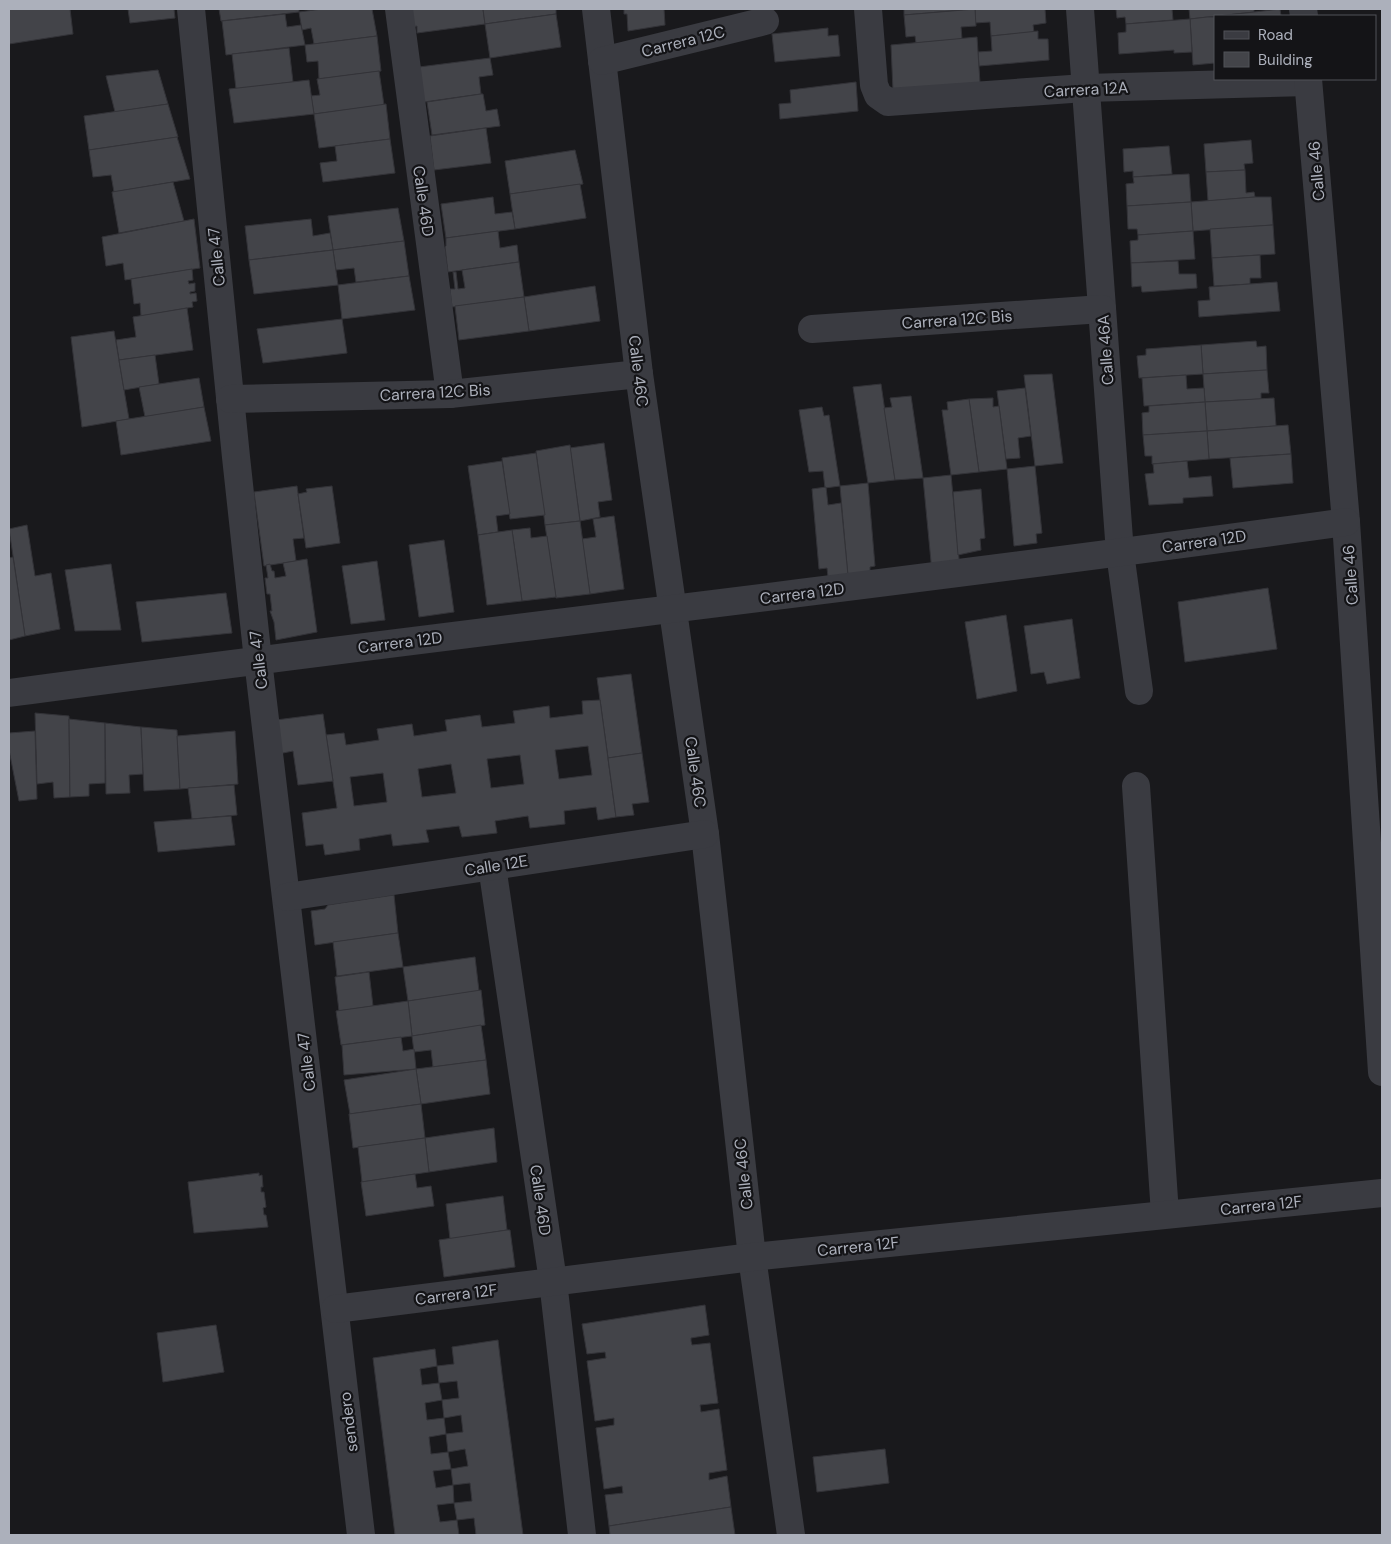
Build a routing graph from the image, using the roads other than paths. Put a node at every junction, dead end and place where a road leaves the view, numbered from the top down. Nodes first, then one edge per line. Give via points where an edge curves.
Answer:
1 (191, 9) edge
2 (399, 9) edge
3 (596, 9) edge
4 (868, 9) edge
5 (1080, 9) edge
6 (765, 20) dead end
7 (602, 61) junction
8 (1308, 80) edge
9 (1085, 88) junction
10 (1102, 309) junction
11 (812, 329) dead end
12 (639, 374) junction
13 (450, 394) junction
14 (230, 399) junction
15 (1346, 522) junction
16 (1120, 553) junction
17 (672, 610) junction
18 (258, 660) junction
19 (1139, 691) dead end
20 (9, 693) edge
21 (1136, 786) dead end
22 (705, 834) junction
23 (492, 866) junction
24 (286, 898) junction
25 (1382, 1072) edge
26 (1382, 1193) edge
27 (1165, 1214) junction
28 (752, 1257) junction
29 (553, 1281) junction
30 (335, 1309) junction
31 (361, 1535) edge
32 (582, 1535) edge
33 (791, 1535) edge

1 - 14 street, Calle 47
2 - 13 street, Calle 46D
3 - 7 street, Calle 46C
4 - 9 street, Carrera 12A via 874,85 878,95 888,102
5 - 9 street, Calle 46A
6 - 7 street, Carrera 12C
7 - 12 street, Calle 46C
8 - 9 street, Carrera 12A
8 - 15 street, Calle 46
9 - 10 street, Calle 46A
10 - 11 street, Carrera 12C Bis
10 - 16 street, Calle 46A
12 - 13 street, Carrera 12C Bis
12 - 17 street, Calle 46C
13 - 14 street, Carrera 12C Bis
14 - 18 street, Calle 47
15 - 16 street, Carrera 12D
15 - 25 street, Calle 46
16 - 17 street, Carrera 12D
16 - 19 street, Calle 46A
17 - 18 street, Carrera 12D
17 - 22 street, Calle 46C
18 - 20 street, Carrera 12D
18 - 24 street, Calle 47
21 - 27 street
22 - 23 street, Calle 12E
22 - 28 street, Calle 46C
23 - 24 street, Calle 12E
23 - 29 street, Calle 46D
24 - 30 street, Calle 47
26 - 27 street, Carrera 12F
27 - 28 street, Carrera 12F
28 - 29 street, Carrera 12F
28 - 33 street, Calle 46C
29 - 30 street, Carrera 12F
29 - 32 street, Calle 46D
30 - 31 street, sendero

